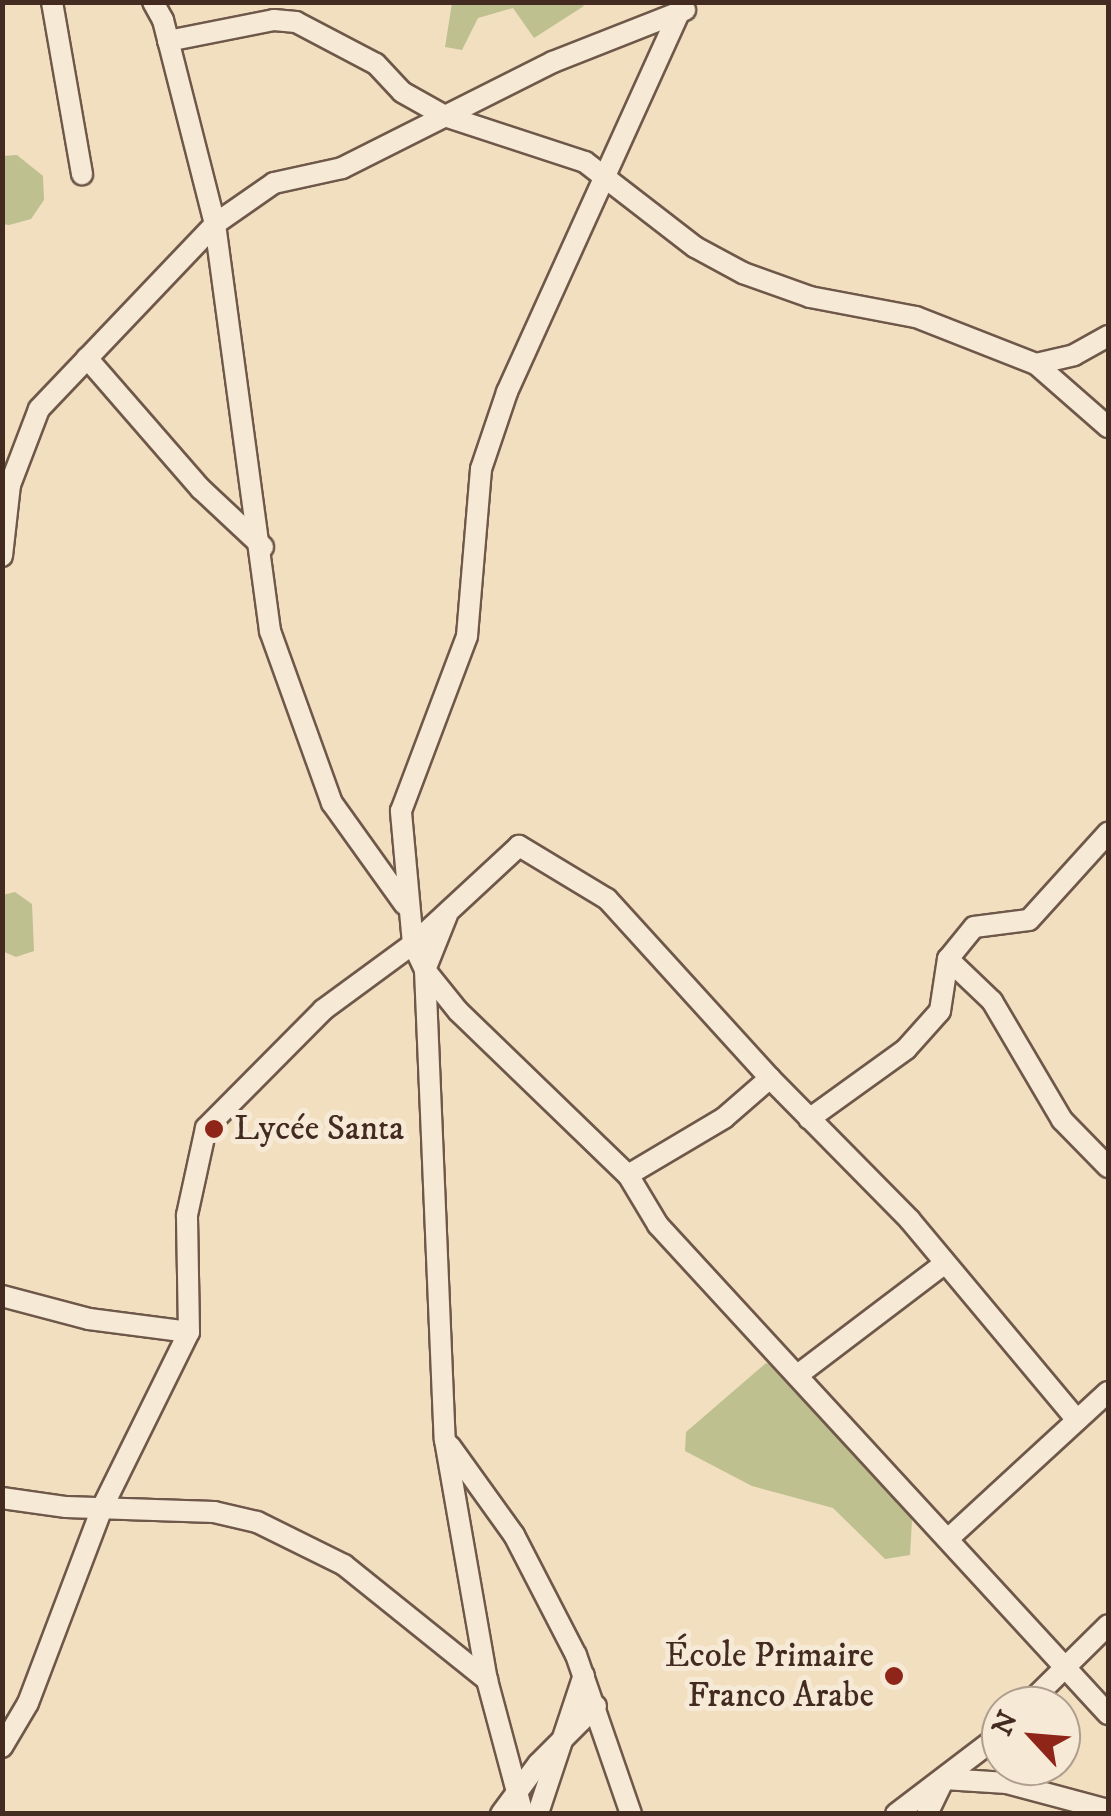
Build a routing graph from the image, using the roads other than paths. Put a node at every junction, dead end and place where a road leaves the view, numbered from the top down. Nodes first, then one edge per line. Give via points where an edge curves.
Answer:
1 (52, 2) edge
2 (153, 2) edge
3 (686, 6) edge
4 (168, 40) junction
5 (445, 116) junction
6 (82, 174) dead end
7 (610, 178) junction
8 (215, 224) junction
9 (1108, 336) edge
10 (87, 358) junction
11 (1036, 364) junction
12 (1108, 427) edge
13 (263, 547) junction
14 (2, 556) edge
15 (1108, 833) edge
16 (406, 906) junction
17 (450, 907) junction
18 (413, 944) junction
19 (948, 959) junction
20 (424, 970) junction
21 (770, 1078) junction
22 (809, 1119) junction
23 (1108, 1167) edge
24 (628, 1174) junction
25 (945, 1263) junction
26 (2, 1296) edge
27 (190, 1332) junction
28 (799, 1374) junction
29 (1108, 1392) edge
30 (1077, 1420) junction
31 (446, 1440) junction
32 (2, 1498) edge
33 (102, 1508) junction
34 (948, 1540) junction
35 (1108, 1625) edge
36 (1062, 1666) junction
37 (584, 1676) junction
38 (487, 1680) junction
39 (1044, 1686) edge
40 (596, 1706) junction
41 (1108, 1714) edge
42 (563, 1738) junction
43 (2, 1747) edge
44 (981, 1750) edge
45 (944, 1779) junction
46 (518, 1789) junction
47 (1108, 1810) edge
48 (531, 1812) edge
49 (501, 1814) edge
50 (631, 1814) edge
51 (896, 1814) edge
52 (927, 1814) edge

1 - 6 street
2 - 4 street
3 - 5 street
3 - 7 street
4 - 5 street via 274,20 296,22 376,64 402,92
4 - 8 street
5 - 7 street via 584,162
5 - 8 street via 342,168 274,184
7 - 11 street via 695,248 743,273 810,298 916,317
7 - 16 street via 507,392 481,469 467,636 401,811
8 - 10 street
8 - 13 street
9 - 11 street via 1074,355
10 - 13 street via 201,490
10 - 14 street via 39,409 10,485
11 - 12 street
13 - 16 street via 270,631 308,745 332,803
15 - 19 street via 1029,920 974,926
16 - 18 street
17 - 18 street
17 - 20 street
17 - 21 street via 519,846 608,899
18 - 20 street
18 - 27 street via 323,1010 206,1128 187,1215
19 - 22 street via 940,1010 906,1049
19 - 23 street via 992,1001 1062,1120
20 - 24 street
20 - 31 street
21 - 22 street
21 - 24 street via 724,1118
22 - 25 street
24 - 28 street via 658,1226
25 - 28 street
25 - 30 street
26 - 27 street via 89,1319
27 - 33 street
28 - 34 street
29 - 30 street
30 - 34 street
31 - 37 street via 514,1534
31 - 38 street
32 - 33 street
33 - 38 street via 214,1512 257,1522 344,1565
33 - 43 street via 28,1703
34 - 36 street
35 - 36 street
36 - 39 street
36 - 41 street
37 - 40 street
37 - 42 street
38 - 46 street
40 - 42 street
40 - 50 street
42 - 46 street
42 - 48 street
44 - 45 street
45 - 47 street via 1007,1783
45 - 51 street
45 - 52 street
46 - 48 street
46 - 49 street

